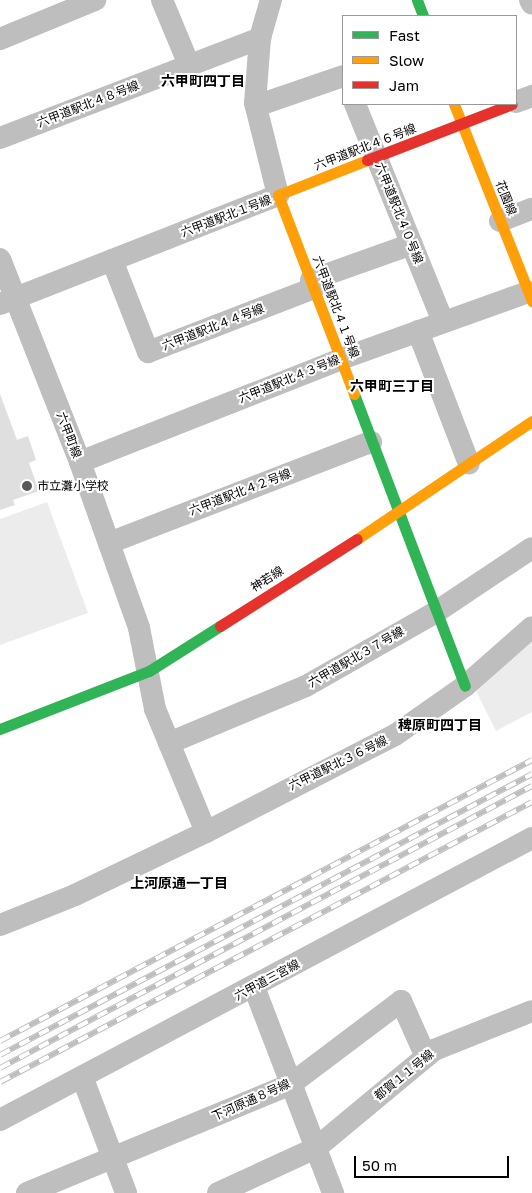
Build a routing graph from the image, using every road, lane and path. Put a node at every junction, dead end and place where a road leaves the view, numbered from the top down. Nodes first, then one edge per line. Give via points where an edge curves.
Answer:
1 (95, 0) edge
2 (162, 0) edge
3 (271, 0) edge
4 (417, 0) edge
5 (530, 0) edge
6 (532, 4) edge
7 (422, 15) edge
8 (260, 38) junction
9 (0, 39) edge
10 (189, 65) junction
11 (342, 76) edge
12 (532, 96) edge
13 (517, 102) edge
14 (355, 105) edge
15 (454, 105) edge
16 (510, 105) edge
17 (256, 106) junction
18 (462, 124) junction
19 (0, 138) edge
20 (377, 157) junction
21 (278, 195) junction
22 (532, 209) edge
23 (500, 221) junction
24 (412, 244) junction
25 (0, 259) edge
26 (112, 260) junction
27 (312, 284) junction
28 (530, 297) edge
29 (8, 301) edge
30 (443, 322) junction
31 (418, 331) junction
32 (341, 359) junction
33 (532, 421) edge
34 (371, 442) junction
35 (80, 462) junction
36 (469, 464) junction
37 (398, 514) junction
38 (109, 543) junction
39 (532, 548) edge
40 (436, 612) junction
41 (532, 627) edge
42 (149, 671) junction
43 (465, 686) junction
44 (0, 729) edge
45 (169, 743) junction
46 (206, 832) junction
47 (532, 838) edge
48 (0, 925) edge
49 (254, 987) junction
50 (532, 1011) edge
51 (426, 1057) junction
52 (83, 1079) junction
53 (291, 1084) junction
54 (0, 1120) edge
55 (316, 1148) junction
56 (114, 1160) junction
57 (27, 1193) edge
58 (126, 1193) edge
59 (218, 1193) edge
60 (333, 1193) edge

1 - 9 street
2 - 10 street
3 - 8 street, 六甲道駅北１号線
4 - 7 street
5 - 6 street
8 - 10 street, 六甲道駅北４８号線
8 - 17 street, 六甲道駅北１号線
10 - 19 street, 六甲道駅北４８号線
11 - 17 street
12 - 13 street
14 - 20 street, 六甲道駅北４０号線
15 - 18 street, 花園線
16 - 18 street, 六甲道駅北４６号線
17 - 21 street, 六甲道駅北１号線
18 - 20 street, 六甲道駅北４６号線
18 - 23 street, 花園線
20 - 21 street, 六甲道駅北４６号線
20 - 24 street, 六甲道駅北４０号線
21 - 26 street, 六甲道駅北１号線
21 - 27 street, 六甲道駅北４１号線
22 - 23 street
23 - 28 street, 花園線
24 - 27 street, 六甲道駅北４４号線
24 - 30 street, 六甲道駅北４０号線
25 - 29 street, 六甲町線
26 - 27 street, 六甲道駅北４４号線 via 148,352
26 - 29 street, 六甲道駅北１号線
27 - 32 street, 六甲道駅北４１号線
28 - 30 street, 六甲道駅北４３号線
29 - 35 street, 六甲町線
30 - 31 street, 六甲道駅北４３号線
31 - 32 street, 六甲道駅北４３号線
31 - 36 street
32 - 34 street, 六甲道駅北４１号線
32 - 35 street, 六甲道駅北４３号線
33 - 36 street, 神若線
34 - 37 street, 六甲道駅北４１号線
34 - 38 street, 六甲道駅北４２号線
35 - 38 street, 六甲町線
36 - 37 street, 神若線
37 - 40 street, 六甲道駅北４１号線
37 - 42 street, 神若線
38 - 42 street, 六甲町線 via 139,628
39 - 40 street, 六甲道駅北３７号線
40 - 43 street, 六甲道駅北４１号線
40 - 45 street, 六甲道駅北３７号線 via 302,688
41 - 43 street, 六甲道駅北３６号線
42 - 44 street, 神若線
42 - 45 street, 六甲町線 via 155,709
43 - 46 street, 六甲道駅北３６号線 via 396,735
45 - 46 street, 六甲町線
46 - 48 street, 六甲道駅北３６号線 via 75,895
47 - 49 street, 六甲道三宮線
49 - 52 street, 六甲道三宮線
49 - 53 street
50 - 51 street, 都賀１１号線 via 434,1050
51 - 53 street, 下河原通８号線 via 402,1001
51 - 55 street, 都賀１１号線
52 - 54 street, 六甲道三宮線
52 - 56 street
53 - 55 street
53 - 56 street, 下河原通８号線
55 - 59 street, 都賀１１号線
55 - 60 street
56 - 57 street, 下河原通８号線
56 - 58 street

